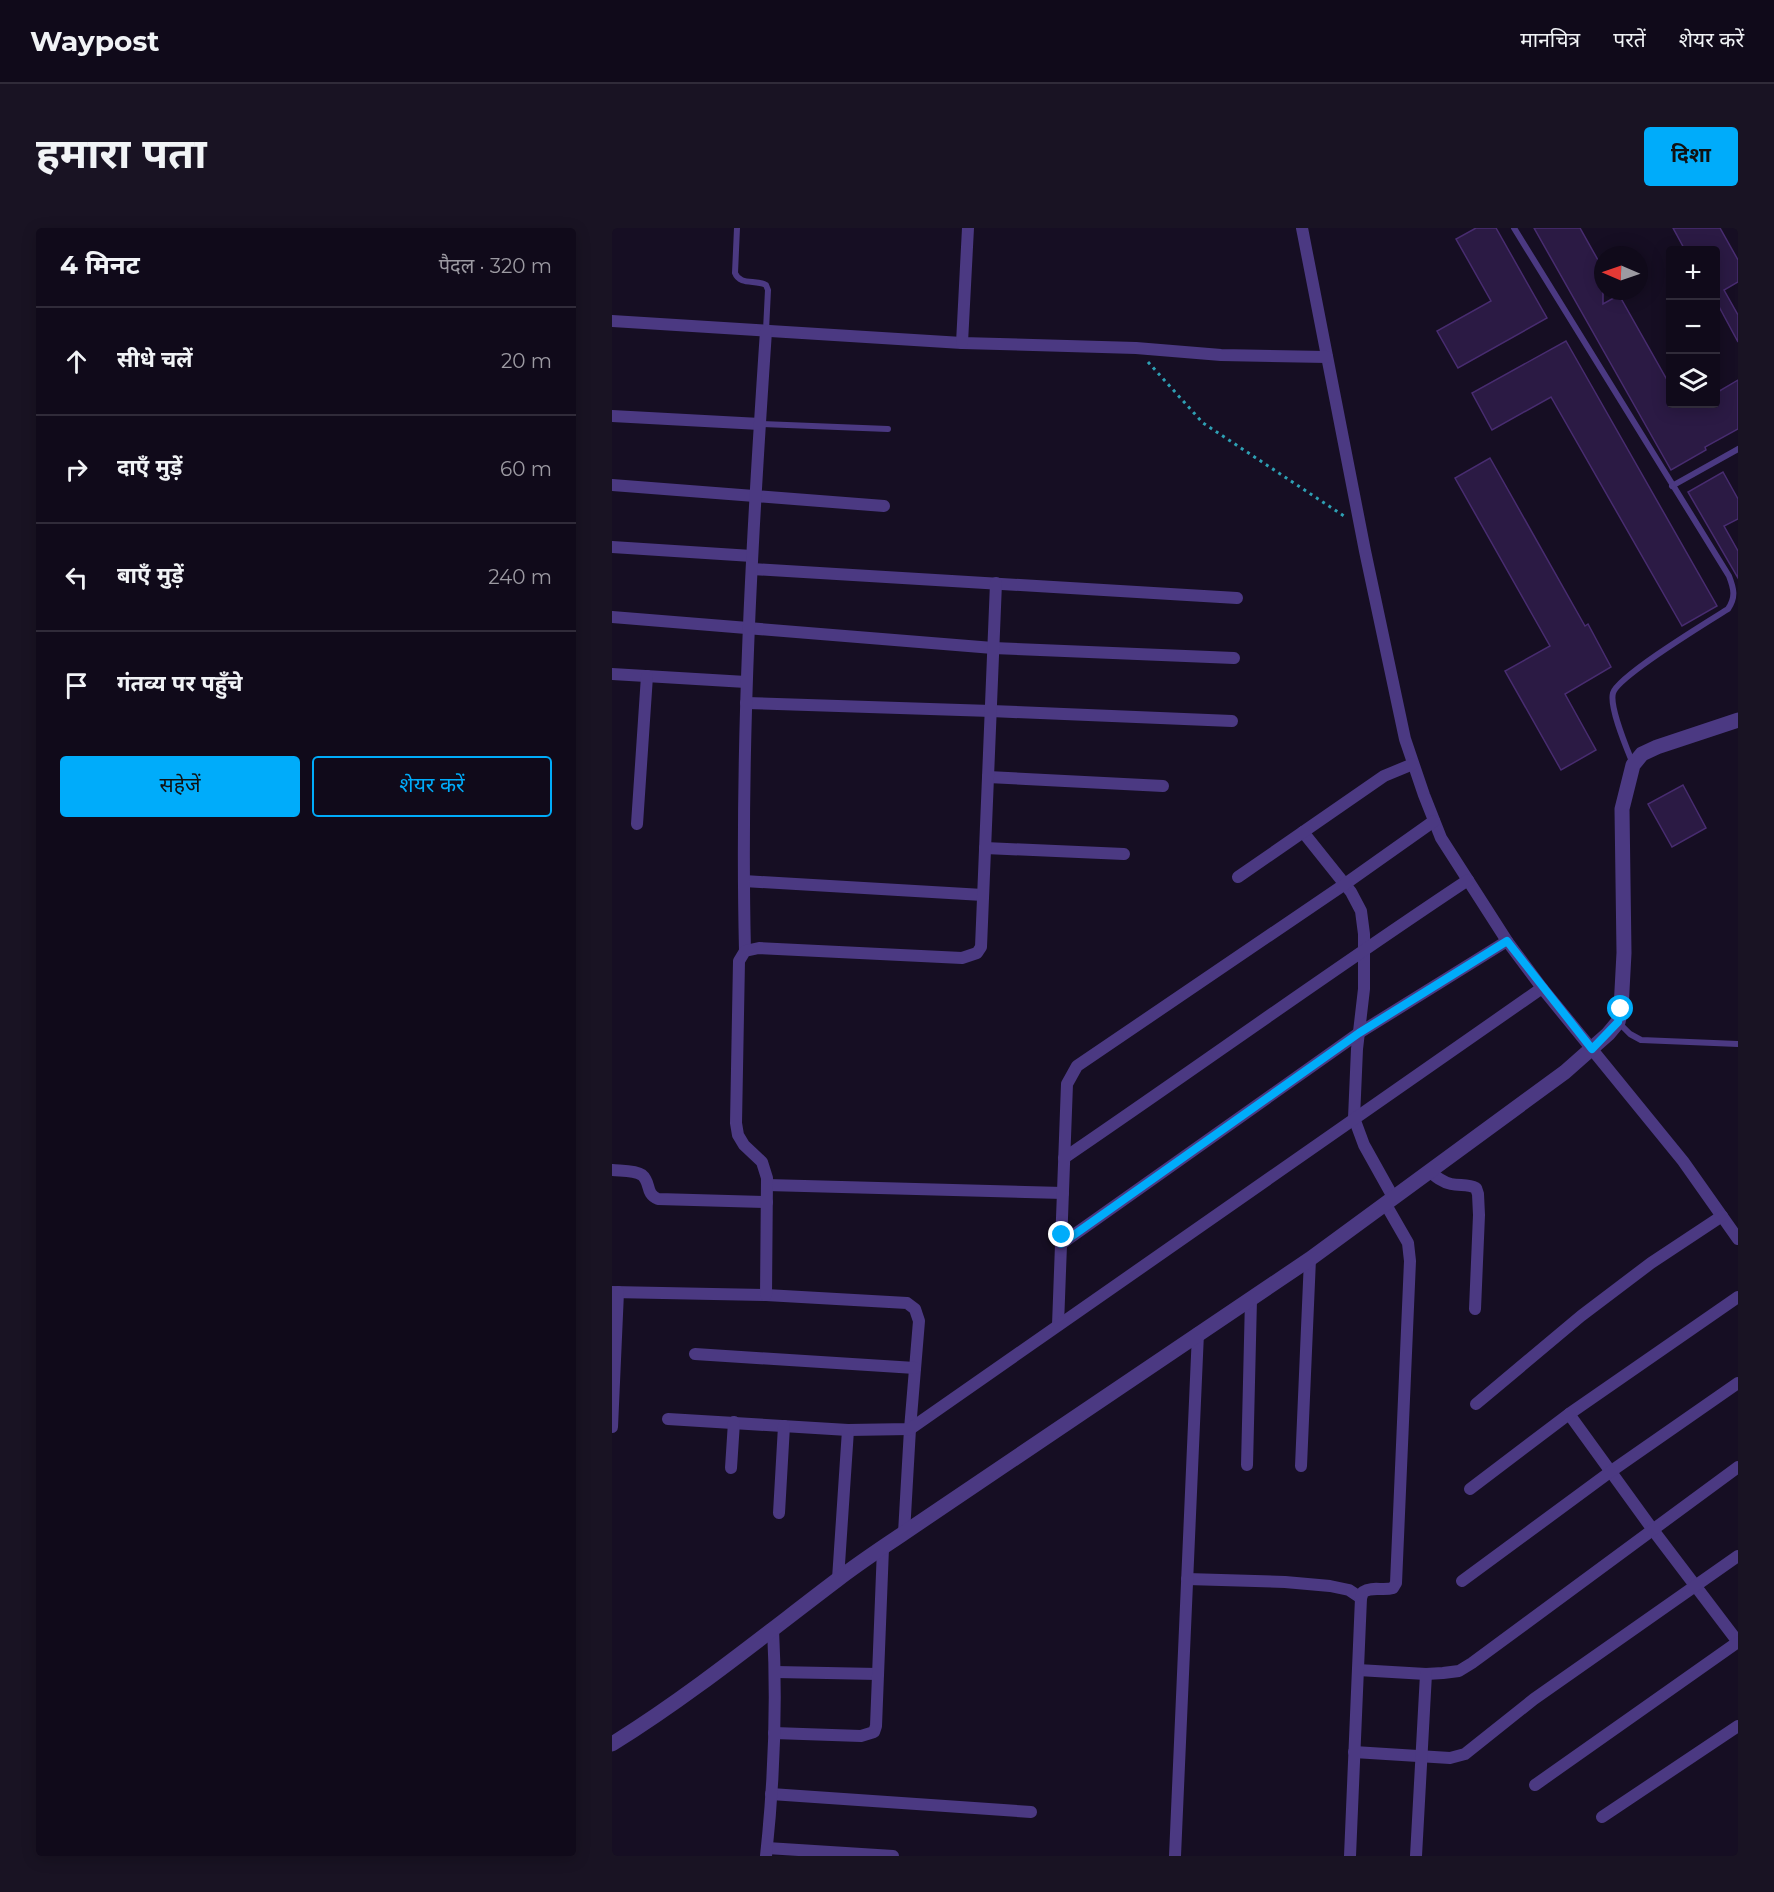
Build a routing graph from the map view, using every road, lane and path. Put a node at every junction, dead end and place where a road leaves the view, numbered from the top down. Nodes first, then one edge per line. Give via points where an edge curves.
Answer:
1 (737, 228) edge
2 (968, 228) edge
3 (1302, 228) edge
4 (1514, 228) edge
5 (612, 321) edge
6 (766, 331) junction
7 (962, 344) junction
8 (1136, 348) junction
9 (1327, 357) junction
10 (612, 416) edge
11 (760, 424) junction
12 (888, 429) dead end
13 (1738, 449) edge
14 (612, 485) edge
15 (1672, 486) junction
16 (754, 496) junction
17 (884, 506) dead end
18 (1360, 528) junction
19 (612, 548) edge
20 (752, 556) junction
21 (752, 569) junction
22 (996, 583) junction
23 (1237, 598) dead end
24 (612, 617) edge
25 (749, 628) junction
26 (993, 648) junction
27 (1234, 658) dead end
28 (612, 674) edge
29 (646, 676) junction
30 (746, 682) junction
31 (746, 704) junction
32 (991, 711) junction
33 (1738, 720) edge
34 (1232, 721) dead end
35 (1413, 764) junction
36 (1633, 765) junction
37 (988, 777) junction
38 (1163, 786) dead end
39 (1434, 821) junction
40 (637, 824) dead end
41 (1303, 832) junction
42 (985, 848) junction
43 (1125, 854) dead end
44 (1238, 877) dead end
45 (1468, 880) junction
46 (744, 881) junction
47 (1345, 884) junction
48 (983, 895) junction
49 (1507, 941) junction
50 (1364, 949) junction
51 (745, 951) junction
52 (1542, 988) junction
53 (1618, 1022) junction
54 (1359, 1033) junction
55 (1738, 1044) edge
56 (1592, 1049) junction
57 (1354, 1118) junction
58 (1064, 1158) junction
59 (612, 1170) edge
60 (1429, 1171) junction
61 (767, 1185) junction
62 (1063, 1193) junction
63 (1389, 1200) junction
64 (767, 1202) junction
65 (1722, 1216) junction
66 (1734, 1226) edge
67 (1738, 1239) edge
68 (1061, 1244) junction
69 (1310, 1259) junction
70 (615, 1292) edge
71 (766, 1295) junction
72 (1738, 1297) edge
73 (1251, 1299) junction
74 (1475, 1309) dead end
75 (1058, 1325) junction
76 (1198, 1333) junction
77 (695, 1354) dead end
78 (915, 1368) junction
79 (1738, 1383) edge
80 (1476, 1404) dead end
81 (1569, 1414) junction
82 (668, 1419) dead end
83 (734, 1422) junction
84 (784, 1426) junction
85 (612, 1427) edge
86 (910, 1429) junction
87 (848, 1430) junction
88 (1246, 1465) dead end
89 (1301, 1466) dead end
90 (1738, 1467) edge
91 (731, 1468) dead end
92 (1610, 1472) junction
93 (1470, 1489) dead end
94 (779, 1513) dead end
95 (1653, 1530) junction
96 (904, 1533) junction
97 (883, 1548) junction
98 (1738, 1556) edge
99 (838, 1579) junction
100 (1187, 1579) junction
101 (1462, 1581) dead end
102 (1696, 1585) junction
103 (1361, 1598) junction
104 (773, 1629) junction
105 (1738, 1642) edge
106 (1358, 1670) junction
107 (776, 1672) junction
108 (878, 1674) junction
109 (1426, 1674) junction
110 (1738, 1726) edge
111 (774, 1733) junction
112 (612, 1744) edge
113 (1354, 1752) junction
114 (1421, 1757) junction
115 (1535, 1785) dead end
116 (771, 1794) junction
117 (1031, 1812) dead end
118 (1602, 1817) dead end
119 (766, 1852) edge
120 (893, 1856) edge
121 (1175, 1856) edge
122 (1350, 1856) edge
123 (1416, 1856) edge

1 - 6 lane via 735,273 742,281 766,285
2 - 7 street
3 - 9 street
4 - 15 lane
5 - 6 street
6 - 7 street
6 - 11 street
7 - 8 street
8 - 9 street
8 - 18 path via 1203,423
9 - 18 street
10 - 11 street
11 - 12 lane
11 - 16 street
13 - 15 lane
14 - 16 street
15 - 36 lane via 1729,576 1733,601 1728,609 1618,684 1613,706
16 - 17 street
16 - 20 street
18 - 35 street
19 - 20 street
20 - 21 street
21 - 22 street
21 - 25 street
22 - 23 street
22 - 26 street
24 - 25 street
25 - 26 street
25 - 30 street
26 - 27 street
26 - 32 street
28 - 29 street
29 - 30 street
29 - 40 street
30 - 31 street
31 - 32 street
31 - 46 street
32 - 34 street
32 - 37 street
33 - 36 street via 1657,747 1642,754
35 - 39 street
35 - 41 street via 1384,776
36 - 53 street via 1622,809 1624,952
37 - 38 street
37 - 42 street
39 - 45 street
39 - 47 street
41 - 44 street
41 - 47 street
42 - 43 street
42 - 48 street
45 - 49 street
45 - 50 street
46 - 48 street
46 - 51 street
47 - 50 street via 1360,911
47 - 58 street via 1077,1066 1067,1084
48 - 51 street via 981,947 971,957 759,948
49 - 52 street
49 - 54 street
50 - 54 street
50 - 58 street
51 - 61 street via 739,961 736,1123 744,1145 762,1162
52 - 56 street
52 - 57 street
53 - 55 lane via 1641,1040
53 - 56 street
54 - 57 street
54 - 68 street
56 - 60 street
56 - 65 street via 1683,1161
57 - 63 street
57 - 75 street
58 - 62 street
59 - 64 street via 642,1175 649,1193 658,1199
60 - 63 street
60 - 74 street via 1451,1184 1471,1185 1478,1194
61 - 62 street
61 - 64 street
62 - 68 street
63 - 69 street
63 - 103 street via 1408,1243 1410,1261 1396,1583 1388,1590 1367,1589
64 - 71 street
65 - 66 street
65 - 80 street via 1581,1316
66 - 67 street
68 - 75 street
69 - 73 street
69 - 89 street
70 - 71 street
70 - 85 street
71 - 78 street via 907,1303 915,1309 919,1321
72 - 81 street
73 - 76 street
73 - 88 street
75 - 86 street
76 - 96 street
76 - 100 street
77 - 78 street
78 - 86 street
79 - 92 street
81 - 92 street
81 - 93 street
82 - 83 street
83 - 84 street
83 - 91 street
84 - 87 street
84 - 94 street
86 - 87 street
86 - 96 street
87 - 99 street
90 - 95 street
92 - 95 street
92 - 101 street
95 - 102 street
95 - 109 street via 1472,1663 1459,1671
96 - 97 street
97 - 99 street
97 - 108 street
98 - 102 street
99 - 104 street
100 - 103 street via 1330,1586 1349,1590
100 - 121 street
102 - 105 street
102 - 114 street via 1534,1699 1465,1754
103 - 106 street
104 - 107 street
104 - 112 street
105 - 115 street
106 - 109 street
106 - 113 street
107 - 108 street
107 - 111 street
108 - 111 street via 874,1732 861,1736
109 - 114 street
110 - 118 street
111 - 116 street
113 - 114 street
113 - 122 street
114 - 123 street
116 - 117 street
116 - 119 street
119 - 120 street

